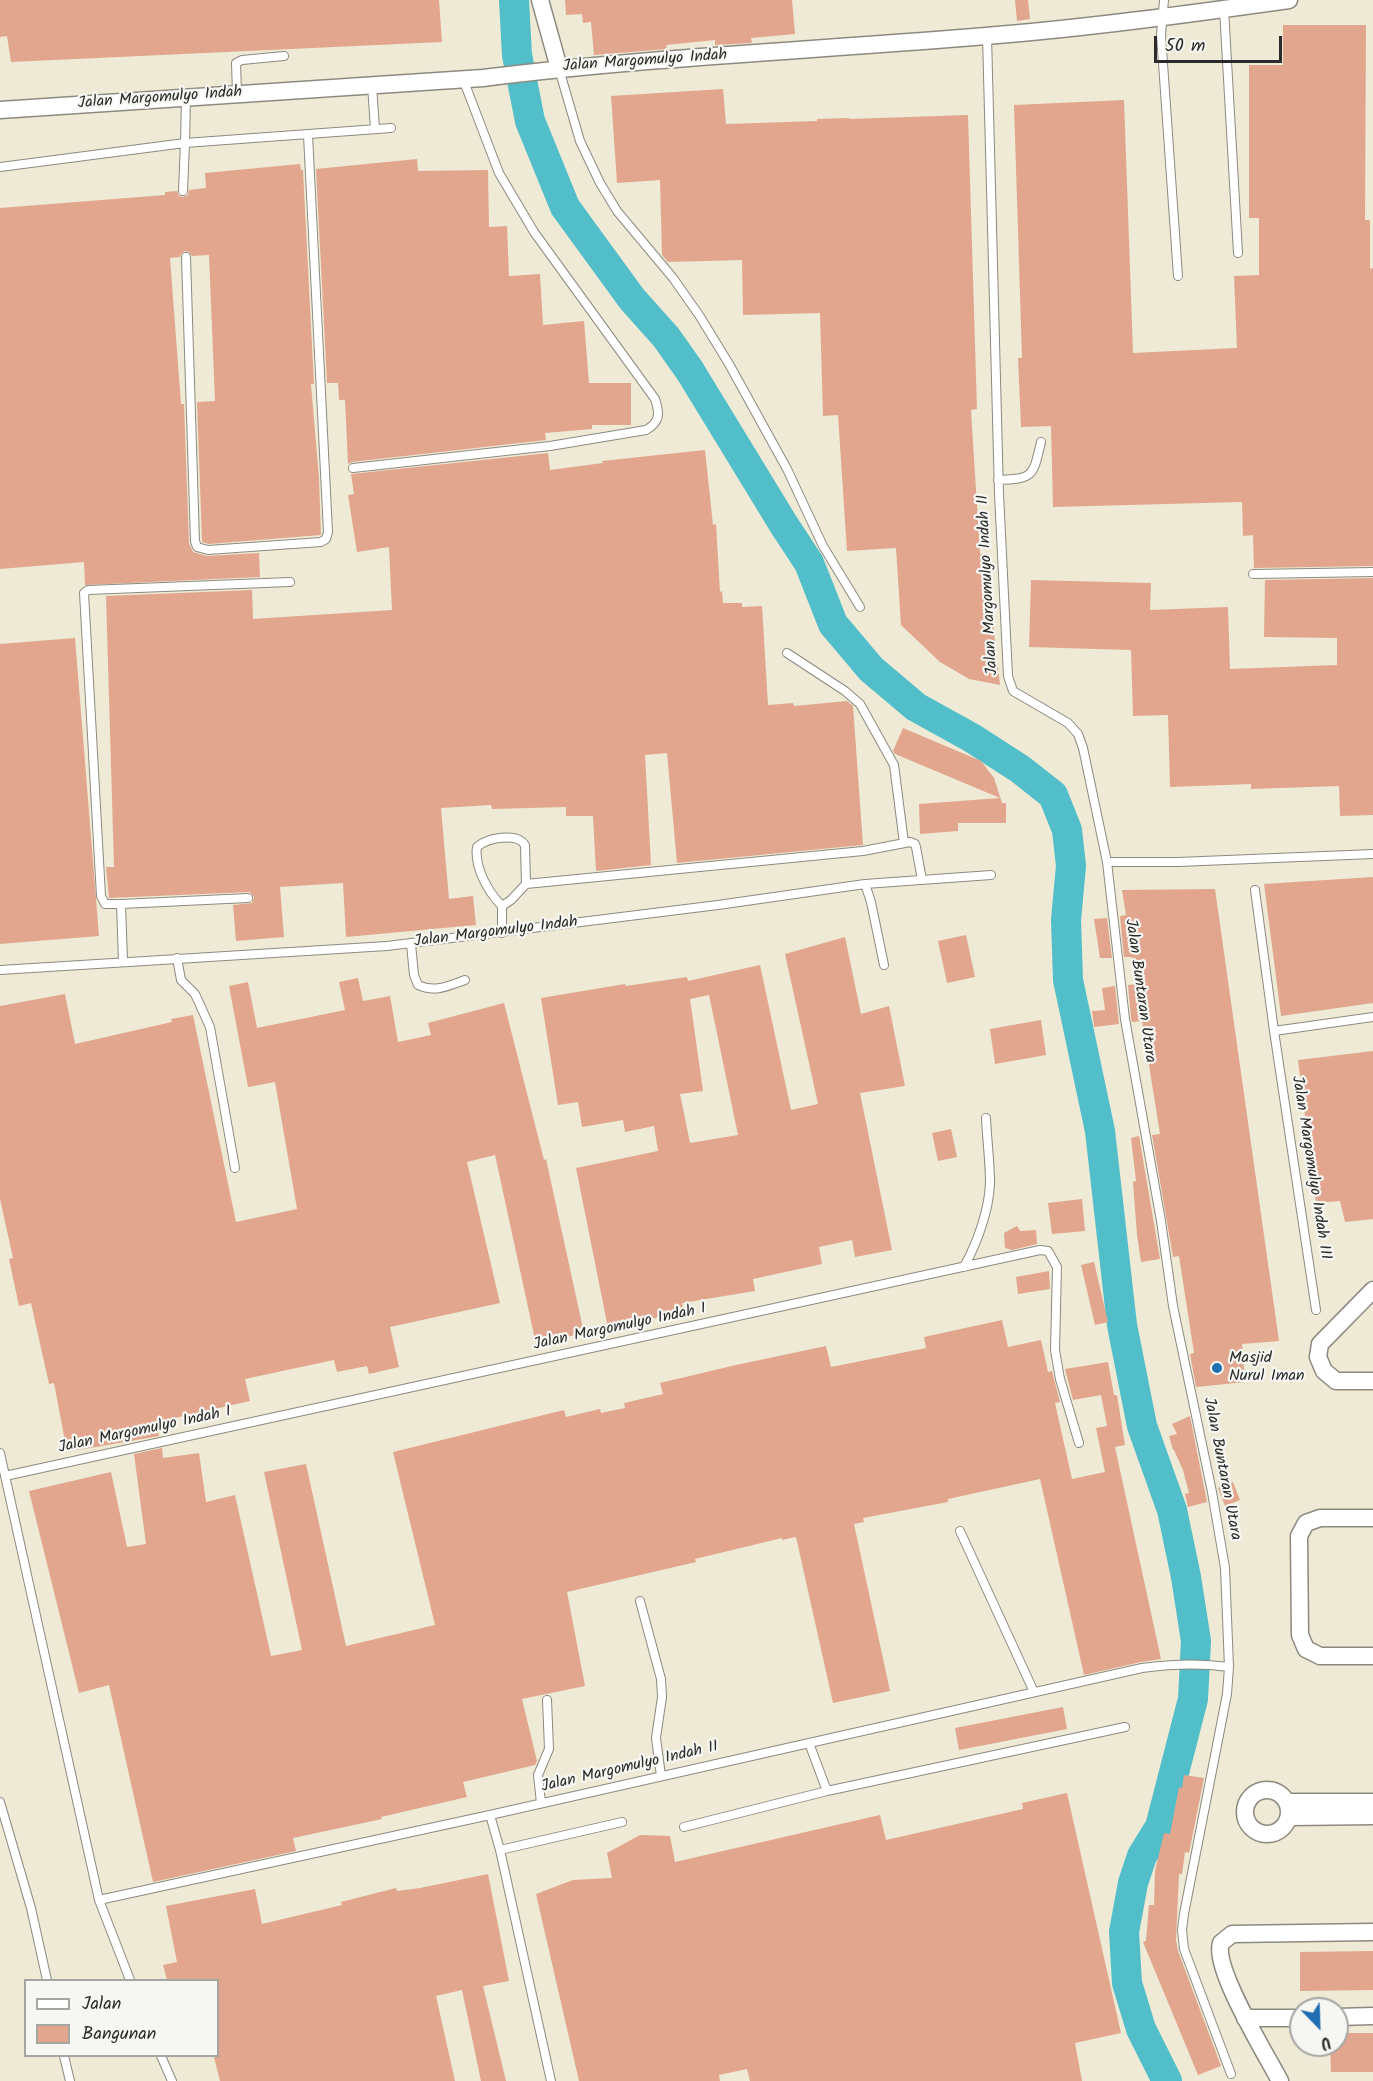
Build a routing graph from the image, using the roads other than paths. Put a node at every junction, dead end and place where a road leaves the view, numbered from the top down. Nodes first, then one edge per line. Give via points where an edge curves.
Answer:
1 (540, 0) edge
2 (1164, 0) edge
3 (1288, 0) edge
4 (1224, 9) junction
5 (1161, 17) junction
6 (987, 36) junction
7 (284, 56) dead end
8 (559, 68) junction
9 (463, 79) junction
10 (372, 84) junction
11 (237, 93) junction
12 (186, 97) junction
13 (0, 110) edge
14 (392, 128) dead end
15 (375, 129) junction
16 (308, 135) junction
17 (185, 143) junction
18 (0, 167) edge
19 (183, 190) dead end
20 (1239, 253) dead end
21 (186, 257) dead end
22 (1178, 276) dead end
23 (1041, 442) dead end
24 (353, 468) dead end
25 (998, 480) junction
26 (1373, 572) edge
27 (1253, 574) dead end
28 (290, 582) dead end
29 (860, 608) dead end
30 (787, 652) dead end
31 (904, 843) junction
32 (1373, 854) edge
33 (1107, 862) junction
34 (991, 875) dead end
35 (922, 880) junction
36 (526, 884) junction
37 (865, 884) junction
38 (1255, 890) dead end
39 (248, 898) dead end
40 (121, 904) junction
41 (502, 906) junction
42 (502, 933) junction
43 (411, 944) junction
44 (177, 958) junction
45 (123, 961) junction
46 (884, 965) dead end
47 (0, 970) edge
48 (465, 980) dead end
49 (1373, 1017) edge
50 (1274, 1031) junction
51 (986, 1118) dead end
52 (236, 1168) dead end
53 (964, 1267) junction
54 (1373, 1290) edge
55 (1316, 1310) dead end
56 (1373, 1381) edge
57 (1079, 1443) dead end
58 (0, 1453) edge
59 (5, 1476) junction
60 (1373, 1518) edge
61 (960, 1531) dead end
62 (640, 1601) dead end
63 (1373, 1656) edge
64 (1229, 1667) junction
65 (1034, 1692) junction
66 (547, 1700) dead end
67 (1125, 1727) dead end
68 (808, 1743) junction
69 (662, 1776) junction
70 (827, 1791) junction
71 (0, 1802) edge
72 (1373, 1802) edge
73 (541, 1803) junction
74 (490, 1815) junction
75 (1373, 1816) edge
76 (622, 1822) dead end
77 (684, 1827) dead end
78 (500, 1850) junction
79 (99, 1900) junction
80 (1373, 1932) edge
81 (47, 1979) edge
82 (129, 1979) edge
83 (1373, 2016) edge
84 (1349, 2017) edge
85 (1245, 2018) junction
86 (1289, 2018) edge
87 (64, 2057) edge
88 (162, 2057) edge
89 (1231, 2074) dead end
90 (70, 2081) edge
91 (171, 2081) edge
92 (551, 2081) edge
93 (1280, 2081) edge

1 - 8 street
2 - 5 lane
3 - 4 street, Jalan Margomulyo Indah
4 - 5 street, Jalan Margomulyo Indah
4 - 20 lane
5 - 6 street, Jalan Margomulyo Indah
5 - 22 lane
6 - 8 street, Jalan Margomulyo Indah
6 - 25 lane, Jalan Margomulyo Indah II
7 - 11 lane via 236,63
8 - 9 street, Jalan Margomulyo Indah
8 - 29 lane via 580,141 600,183 617,211 673,278 705,324 788,469 823,546
9 - 10 street, Jalan Margomulyo Indah
9 - 24 lane via 499,173 534,232 654,399 658,417 655,425 646,430 550,446
10 - 11 street, Jalan Margomulyo Indah
10 - 15 lane
11 - 12 street, Jalan Margomulyo Indah
12 - 13 street, Jalan Margomulyo Indah
12 - 17 lane
14 - 15 lane
15 - 16 lane
16 - 17 lane
16 - 21 lane via 328,532 321,542 207,550 197,547
17 - 18 lane
17 - 19 lane
23 - 25 lane via 1030,474 1022,479
25 - 33 lane, Jalan Margomulyo Indah II via 1010,684 1013,691 1068,723 1078,734
26 - 27 lane
28 - 40 lane via 84,593 101,896 105,904
30 - 31 lane via 860,704 894,765
31 - 35 lane via 915,844
31 - 36 lane via 863,851
32 - 33 lane
33 - 64 lane, Jalan Buntaran Utara via 1125,1020 1173,1306 1225,1568
34 - 35 lane, Jalan Margomulyo Indah
35 - 37 lane, Jalan Margomulyo Indah
36 - 41 lane
36 - 41 lane via 525,845 521,840 479,844 476,853 481,871 493,897
37 - 42 lane, Jalan Margomulyo Indah
37 - 46 lane
38 - 50 lane, Jalan Margomulyo Indah III
39 - 40 lane
40 - 45 lane
41 - 42 lane
42 - 43 lane, Jalan Margomulyo Indah
43 - 44 lane, Jalan Margomulyo Indah
43 - 48 lane via 418,985 428,990 440,989
44 - 45 lane, Jalan Margomulyo Indah
44 - 52 lane via 181,980 195,994 210,1027
45 - 47 lane, Jalan Margomulyo Indah
49 - 50 lane
50 - 55 lane, Jalan Margomulyo Indah III
51 - 53 lane via 988,1202 974,1249
53 - 57 lane, Jalan Margomulyo Indah I via 1040,1250 1048,1251 1054,1259 1055,1350
53 - 59 lane, Jalan Margomulyo Indah I
54 - 56 street via 1320,1344 1318,1357 1324,1371 1336,1381
58 - 59 lane
59 - 79 lane
60 - 63 street via 1320,1518 1306,1523 1299,1536 1300,1635 1306,1649 1320,1656
61 - 65 lane
62 - 69 lane via 661,1679 656,1738
64 - 65 lane, Jalan Margomulyo Indah II via 1208,1664 1142,1668
64 - 89 lane, Jalan Buntaran Utara via 1182,1940
65 - 68 lane, Jalan Margomulyo Indah II
66 - 73 lane via 549,1749 538,1775
67 - 70 lane
68 - 69 lane, Jalan Margomulyo Indah II
68 - 70 lane
69 - 73 lane, Jalan Margomulyo Indah II
70 - 77 lane
71 - 81 lane
72 - 75 street via 1288,1810
73 - 74 lane, Jalan Margomulyo Indah II
74 - 78 lane
74 - 79 lane, Jalan Margomulyo Indah II
76 - 78 lane
78 - 92 lane
79 - 82 lane
80 - 85 street via 1226,1937 1219,1947 1220,1956
83 - 84 street
85 - 86 street
85 - 93 street
87 - 90 lane
88 - 91 lane

